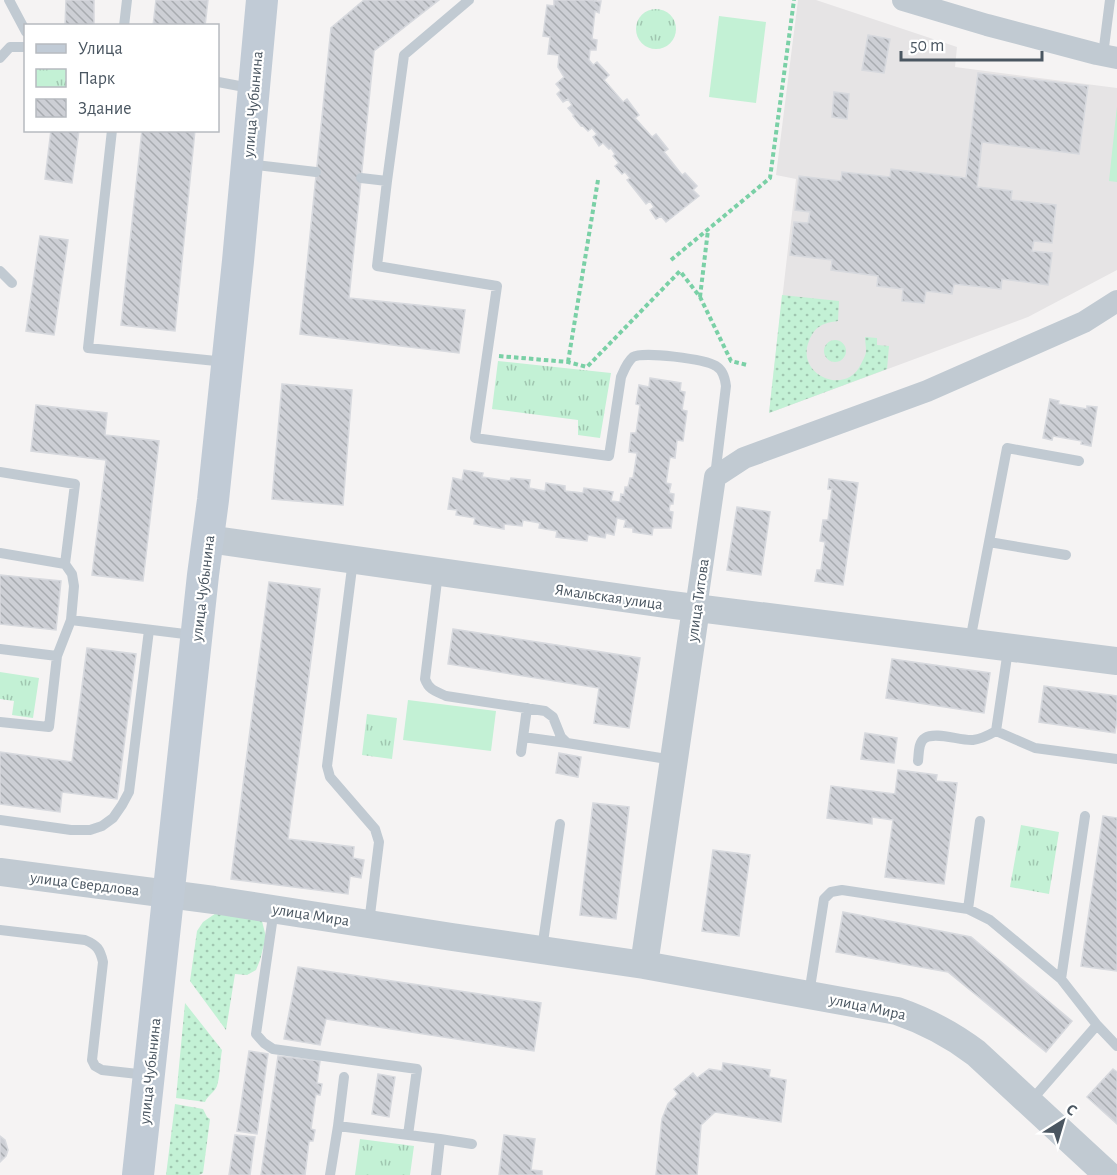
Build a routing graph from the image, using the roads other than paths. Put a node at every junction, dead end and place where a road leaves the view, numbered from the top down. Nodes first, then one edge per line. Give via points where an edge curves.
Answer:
1 (9, 0) edge
2 (127, 0) edge
3 (262, 0) edge
4 (469, 0) edge
5 (903, 0) edge
6 (1110, 0) edge
7 (124, 24) edge
8 (24, 28) edge
9 (24, 47) edge
10 (1110, 56) edge
11 (0, 58) edge
12 (219, 82) edge
13 (253, 88) junction
14 (112, 132) edge
15 (247, 164) junction
16 (316, 172) dead end
17 (361, 178) dead end
18 (387, 181) junction
19 (0, 271) edge
20 (12, 282) dead end
21 (1117, 301) edge
22 (226, 362) junction
23 (1078, 461) dead end
24 (0, 472) edge
25 (715, 477) junction
26 (208, 539) junction
27 (989, 542) junction
28 (0, 554) edge
29 (1066, 555) dead end
30 (353, 560) junction
31 (65, 564) junction
32 (438, 572) junction
33 (696, 608) junction
34 (70, 620) junction
35 (149, 630) junction
36 (197, 635) junction
37 (970, 642) junction
38 (1009, 647) junction
39 (0, 649) edge
40 (57, 656) junction
41 (1117, 661) edge
42 (528, 708) junction
43 (0, 722) edge
44 (996, 731) junction
45 (523, 737) junction
46 (567, 743) junction
47 (521, 752) dead end
48 (1117, 759) edge
49 (674, 760) junction
50 (918, 760) dead end
51 (1085, 816) dead end
52 (0, 820) edge
53 (980, 820) dead end
54 (560, 824) dead end
55 (0, 872) edge
56 (169, 894) junction
57 (274, 909) junction
58 (968, 909) junction
59 (369, 923) junction
60 (0, 930) edge
61 (542, 951) junction
62 (644, 965) junction
63 (1061, 979) junction
64 (809, 994) junction
65 (1097, 1025) junction
66 (1117, 1046) edge
67 (148, 1075) junction
68 (344, 1077) dead end
69 (1030, 1102) junction
70 (338, 1126) junction
71 (408, 1135) junction
72 (440, 1140) junction
73 (472, 1144) dead end
74 (138, 1175) edge
75 (330, 1175) edge
76 (436, 1175) edge
77 (1108, 1175) edge

1 - 8 lane
2 - 7 lane
3 - 13 main road, улица Чубынина
4 - 18 lane via 404,55
5 - 10 street
6 - 10 lane
9 - 11 lane via 10,47
12 - 13 lane
13 - 15 main road, улица Чубынина
14 - 22 lane via 88,348
15 - 16 lane
15 - 22 main road, улица Чубынина
17 - 18 lane
18 - 25 lane via 377,266 497,286 475,438 609,456 621,377 634,356 648,354 703,361 717,366 726,386
19 - 20 lane
21 - 25 street via 1084,322 927,391 744,458
22 - 26 main road, улица Чубынина
23 - 27 lane via 1007,448
24 - 31 lane via 75,484
25 - 33 street, улица Титова
26 - 30 street, Ямальская улица
26 - 36 main road, улица Чубынина
27 - 29 lane
27 - 37 lane
28 - 31 lane
30 - 32 street, Ямальская улица
30 - 59 lane via 327,766 330,777 375,829 380,842
31 - 34 lane via 74,586
32 - 33 street, Ямальская улица
32 - 42 lane via 424,679 428,686 446,696
33 - 37 street, Ямальская улица
33 - 49 street, улица Титова
34 - 35 lane
34 - 40 lane
35 - 36 lane
35 - 52 lane via 129,792 113,819 90,830
36 - 56 main road, улица Чубынина
37 - 38 street, Ямальская улица
38 - 41 street, Ямальская улица
38 - 44 lane
39 - 40 lane
40 - 43 lane via 49,727
42 - 45 lane
42 - 46 lane via 553,717
44 - 48 lane via 1035,748
44 - 50 lane via 973,740 933,735 924,738
45 - 46 lane
45 - 47 lane
46 - 49 lane
49 - 62 street, улица Титова
51 - 63 lane
53 - 58 lane
54 - 61 lane
55 - 56 street, улица Свердлова
56 - 57 street, улица Мира
56 - 67 main road, улица Чубынина
57 - 59 street, улица Мира
57 - 71 lane via 256,1034 273,1049 417,1069
58 - 63 lane via 990,920
58 - 64 lane via 842,890 831,892 824,899
59 - 61 street, улица Мира
60 - 67 lane via 85,940 95,945 103,962 94,1066
61 - 62 street
62 - 64 street, улица Мира
63 - 65 lane
64 - 69 street, улица Мира via 897,1011 930,1023 968,1047
65 - 66 lane
65 - 69 lane
67 - 74 main road, улица Чубынина
68 - 70 lane
69 - 77 street, улица Мира
70 - 71 lane
70 - 75 lane
71 - 72 lane
72 - 73 lane
72 - 76 lane

